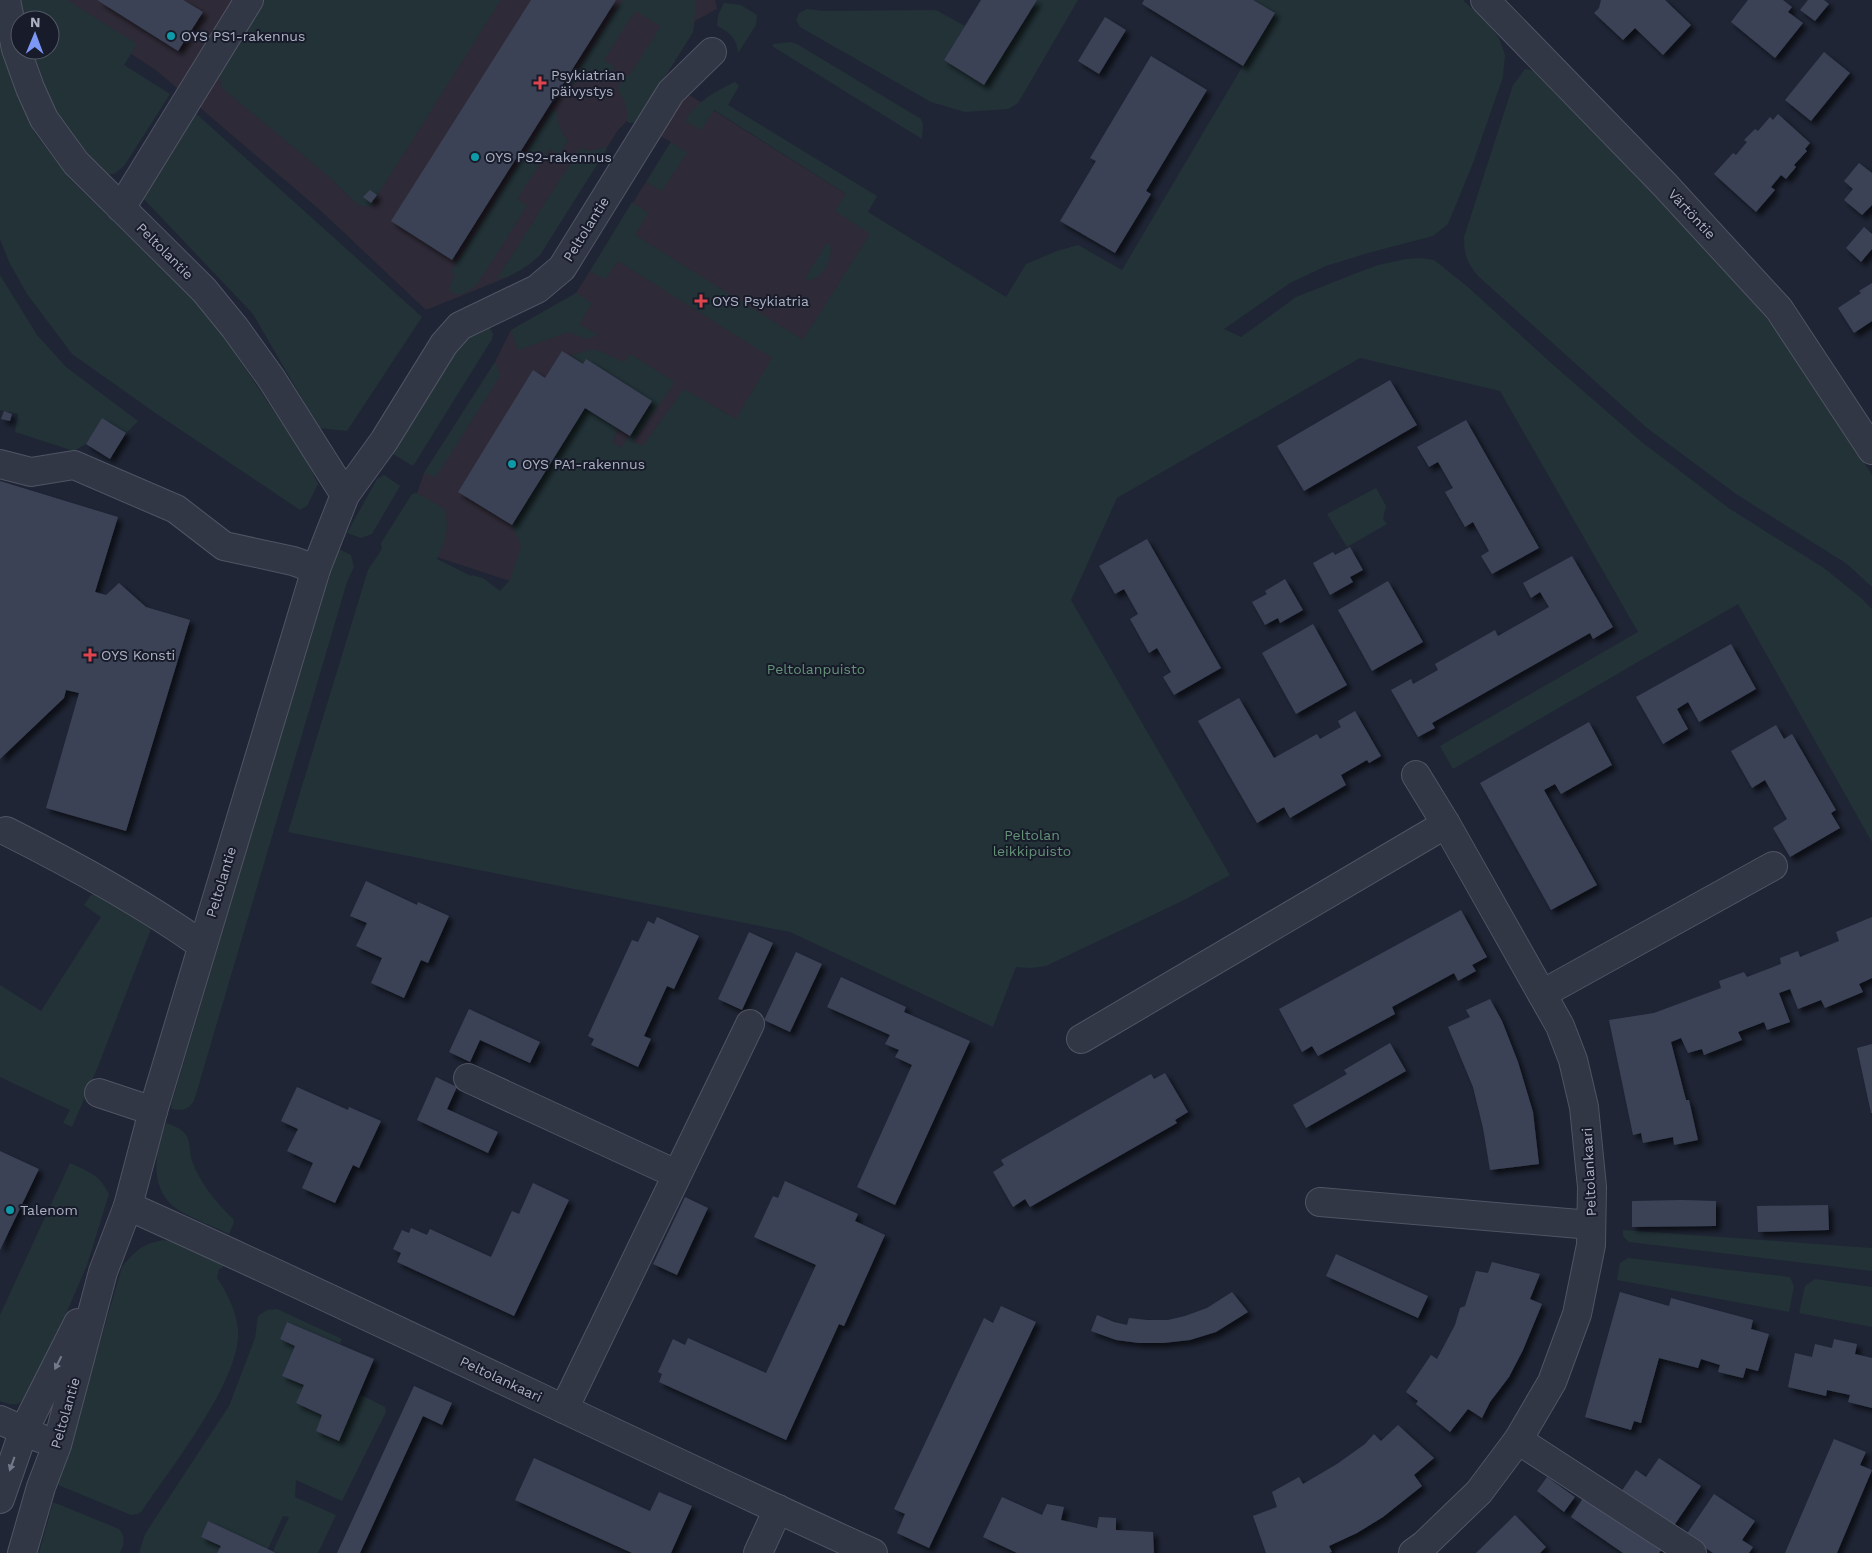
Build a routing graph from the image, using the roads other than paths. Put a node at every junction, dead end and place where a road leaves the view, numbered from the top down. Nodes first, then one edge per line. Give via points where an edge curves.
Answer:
1 (6, 0) edge
2 (249, 0) edge
3 (1485, 0) edge
4 (712, 52) dead end
5 (122, 208) junction
6 (1872, 450) edge
7 (0, 464) edge
8 (345, 495) junction
9 (316, 569) junction
10 (1416, 775) dead end
11 (1446, 824) junction
12 (6, 831) dead end
13 (1773, 866) dead end
14 (202, 945) junction
15 (1542, 994) junction
16 (750, 1024) dead end
17 (1081, 1038) dead end
18 (468, 1078) dead end
19 (99, 1093) dead end
20 (153, 1111) junction
21 (676, 1174) junction
22 (1320, 1202) dead end
23 (128, 1206) junction
24 (1591, 1225) junction
25 (103, 1272) junction
26 (564, 1409) junction
27 (12, 1425) edge
28 (1518, 1440) junction
29 (57, 1445) junction
30 (0, 1499) edge
31 (778, 1509) junction
32 (22, 1553) edge
33 (758, 1553) edge
34 (873, 1553) edge
35 (1413, 1553) edge
36 (1692, 1553) edge

1 - 5 street, Peltolantie via 16,49 44,120 76,163
2 - 5 street
3 - 6 street, Värtöntie via 1664,184 1779,309
4 - 8 street, Peltolantie via 671,92 562,268 537,289 460,326 444,344 384,441
5 - 8 street, Peltolantie via 204,290 235,328 271,378
7 - 9 street via 31,472 74,465 176,509 224,546
8 - 9 street, Peltolantie
9 - 14 street, Peltolantie
10 - 11 street, Peltolankaari
11 - 15 street, Peltolankaari
11 - 17 street
12 - 14 street via 86,872 165,918
13 - 15 street
14 - 20 street, Peltolantie
15 - 24 street, Peltolankaari via 1560,1026 1573,1060 1584,1107 1592,1187
16 - 21 street
18 - 21 street
19 - 20 street
20 - 23 street, Peltolantie
21 - 26 street
22 - 24 street
23 - 25 street, Peltolantie
23 - 26 street, Peltolankaari
24 - 28 street, Peltolankaari via 1591,1245 1577,1314 1552,1382
25 -> 27 street, Peltolantie
25 - 29 street, Peltolantie
26 - 31 street, Peltolankaari
27 - 29 street
27 -> 30 street, Peltolantie
28 - 35 street, Peltolankaari via 1480,1492
28 - 36 street
29 - 32 street, Peltolantie
31 - 33 street
31 - 34 street, Peltolankaari

